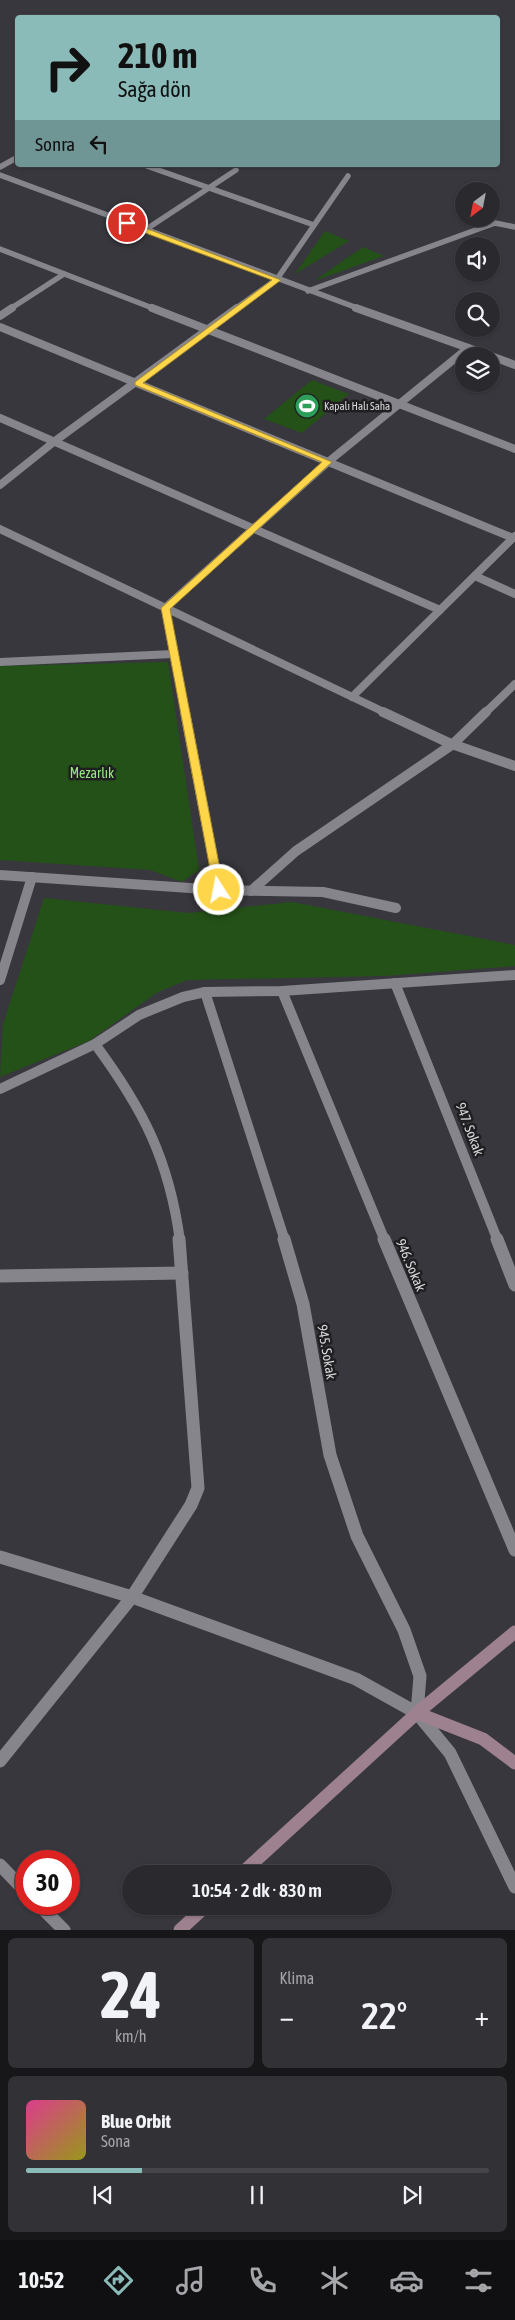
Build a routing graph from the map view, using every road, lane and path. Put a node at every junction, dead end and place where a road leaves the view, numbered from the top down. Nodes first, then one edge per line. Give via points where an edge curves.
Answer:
1 (15, 159) edge
2 (0, 167) edge
3 (150, 167) edge
4 (236, 170) dead end
5 (0, 175) edge
6 (348, 176) dead end
7 (208, 188) junction
8 (314, 225) junction
9 (515, 227) edge
10 (145, 230) junction
11 (0, 249) edge
12 (64, 274) junction
13 (277, 280) junction
14 (308, 291) junction
15 (0, 316) edge
16 (0, 327) edge
17 (207, 330) junction
18 (465, 347) edge
19 (455, 359) edge
20 (500, 359) edge
21 (515, 365) edge
22 (137, 383) junction
23 (400, 404) junction
24 (0, 418) edge
25 (55, 441) junction
26 (515, 450) edge
27 (328, 462) junction
28 (0, 484) edge
29 (253, 528) junction
30 (0, 529) edge
31 (514, 537) edge
32 (475, 576) junction
33 (515, 594) edge
34 (165, 608) junction
35 (440, 610) junction
36 (173, 654) junction
37 (0, 662) edge
38 (515, 684) edge
39 (352, 697) junction
40 (453, 744) junction
41 (515, 766) edge
42 (0, 874) edge
43 (32, 877) junction
44 (219, 890) junction
45 (251, 891) junction
46 (396, 908) dead end
47 (515, 975) edge
48 (0, 980) edge
49 (394, 983) junction
50 (282, 991) junction
51 (205, 992) junction
52 (96, 1044) junction
53 (0, 1089) edge
54 (182, 1273) junction
55 (0, 1276) edge
56 (515, 1285) edge
57 (515, 1550) edge
58 (0, 1557) edge
59 (132, 1597) junction
60 (515, 1632) edge
61 (417, 1713) junction
62 (0, 1761) edge
63 (515, 1764) edge
64 (0, 1865) edge
65 (252, 1865) edge
66 (15, 1881) edge
67 (515, 1887) edge
68 (49, 1915) edge
69 (196, 1915) edge
70 (64, 1930) edge
71 (180, 1930) edge

1 - 2 street
3 - 7 street
4 - 7 street
5 - 10 street
6 - 8 street
7 - 8 street
7 - 10 street
8 - 13 street
9 - 14 street via 496,223
10 - 13 street
11 - 12 street
12 - 15 street
12 - 17 street
13 - 14 street
13 - 17 street
14 - 18 street
16 - 22 street
17 - 22 street
17 - 23 street
19 - 23 street
20 - 21 street
22 - 25 street
22 - 27 street
23 - 26 street
23 - 27 street
24 - 25 street
25 - 28 street
25 - 29 street
27 - 29 street
27 - 31 street
29 - 34 street
29 - 35 street
30 - 34 street
31 - 32 street
32 - 33 street
32 - 35 street
34 - 36 street
34 - 39 street
35 - 39 street
36 - 37 street
36 - 44 street
38 - 40 street
39 - 40 street
40 - 41 street
40 - 45 street via 296,851
42 - 43 street
43 - 44 street
43 - 48 street
44 - 45 street
45 - 46 street via 323,892
47 - 49 street
49 - 50 street
49 - 56 street, 947. Sokak
50 - 51 street
50 - 57 street, 946. Sokak
51 - 52 street via 139,1016
51 - 61 street, 945. Sokak via 272,1193 303,1304 330,1455 357,1536 404,1630 420,1676
52 - 53 street
52 - 54 street via 113,1067 152,1136 168,1176
54 - 55 street
54 - 59 street via 198,1488 191,1505
58 - 59 street
59 - 61 street via 356,1679
59 - 62 street
60 - 61 street
61 - 63 street via 483,1739
61 - 65 street
61 - 67 street via 450,1753
64 - 66 street
68 - 70 street
69 - 71 street

